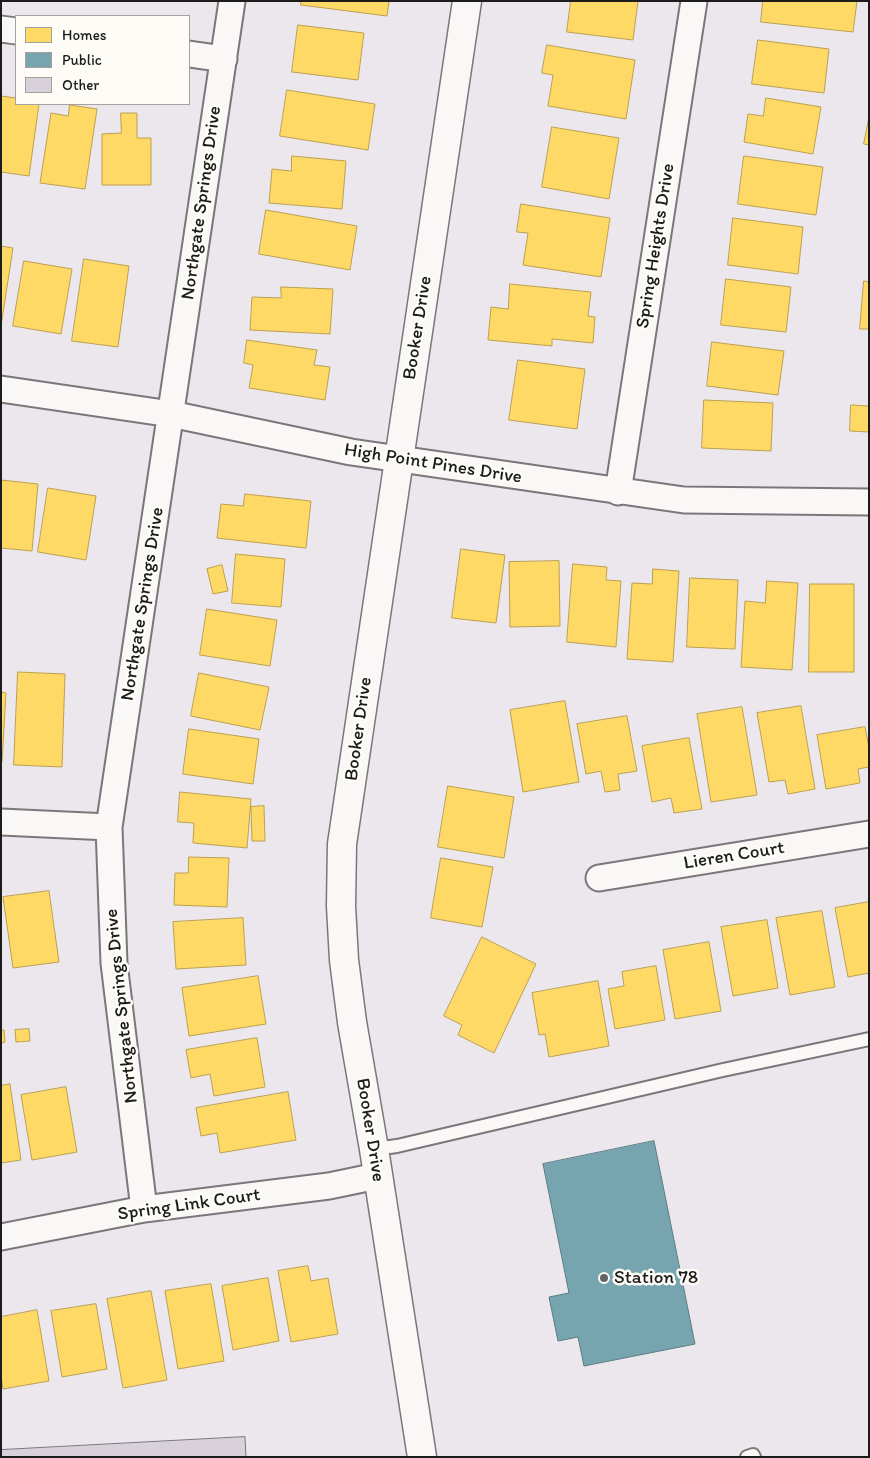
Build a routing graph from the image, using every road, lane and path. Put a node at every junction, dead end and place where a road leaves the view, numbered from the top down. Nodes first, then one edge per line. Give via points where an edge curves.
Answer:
1 (232, 1) edge
2 (468, 1) edge
3 (694, 1) edge
4 (1, 29) edge
5 (15, 31) edge
6 (190, 54) edge
7 (224, 59) junction
8 (1, 389) edge
9 (171, 414) junction
10 (399, 459) junction
11 (618, 492) junction
12 (869, 502) edge
13 (1, 822) edge
14 (109, 828) junction
15 (869, 834) edge
16 (600, 878) dead end
17 (869, 1039) edge
18 (374, 1149) junction
19 (378, 1176) junction
20 (144, 1209) junction
21 (1, 1237) edge
22 (422, 1457) edge
23 (746, 1457) edge
24 (754, 1457) edge

1 - 7 street, Northgate Springs Drive
2 - 10 street, Booker Drive
3 - 11 street, Spring Heights Drive
4 - 5 street
6 - 7 street
7 - 9 street, Northgate Springs Drive
8 - 9 street, High Point Pines Drive
9 - 10 street, High Point Pines Drive
9 - 14 street, Northgate Springs Drive
10 - 11 street, High Point Pines Drive
10 - 18 street, Booker Drive via 342,844 344,960
11 - 12 street, High Point Pines Drive via 684,500
13 - 14 street
14 - 20 street, Northgate Springs Drive via 114,963
15 - 16 street, Lieren Court
17 - 18 lane
18 - 19 street, Booker Drive
19 - 20 street, Spring Link Court via 329,1186
19 - 22 street, Booker Drive
20 - 21 street, Spring Link Court
23 - 24 lane

